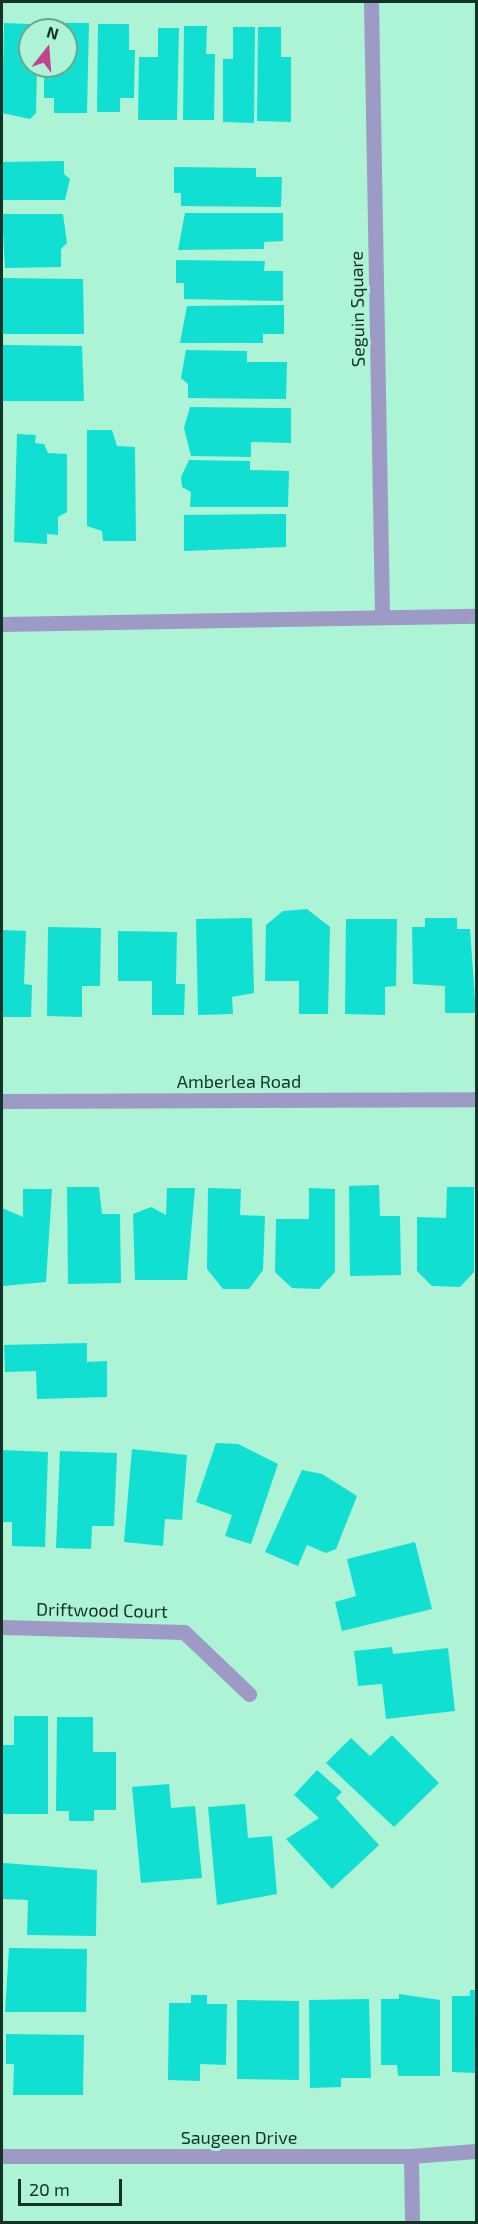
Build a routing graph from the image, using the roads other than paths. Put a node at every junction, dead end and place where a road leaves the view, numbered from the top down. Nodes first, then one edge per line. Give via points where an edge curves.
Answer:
1 (371, 2) edge
2 (381, 616) junction
3 (477, 616) edge
4 (2, 624) edge
5 (477, 1099) edge
6 (2, 1101) edge
7 (2, 1627) edge
8 (249, 1694) dead end
9 (477, 2151) edge
10 (2, 2156) edge
11 (411, 2156) junction
12 (412, 2223) edge

1 - 2 street, Seguin Square
2 - 3 street
2 - 4 street
5 - 6 street, Amberlea Road
7 - 8 street, Driftwood Court via 184,1632
9 - 11 street, Saugeen Drive
10 - 11 street, Saugeen Drive
11 - 12 street

